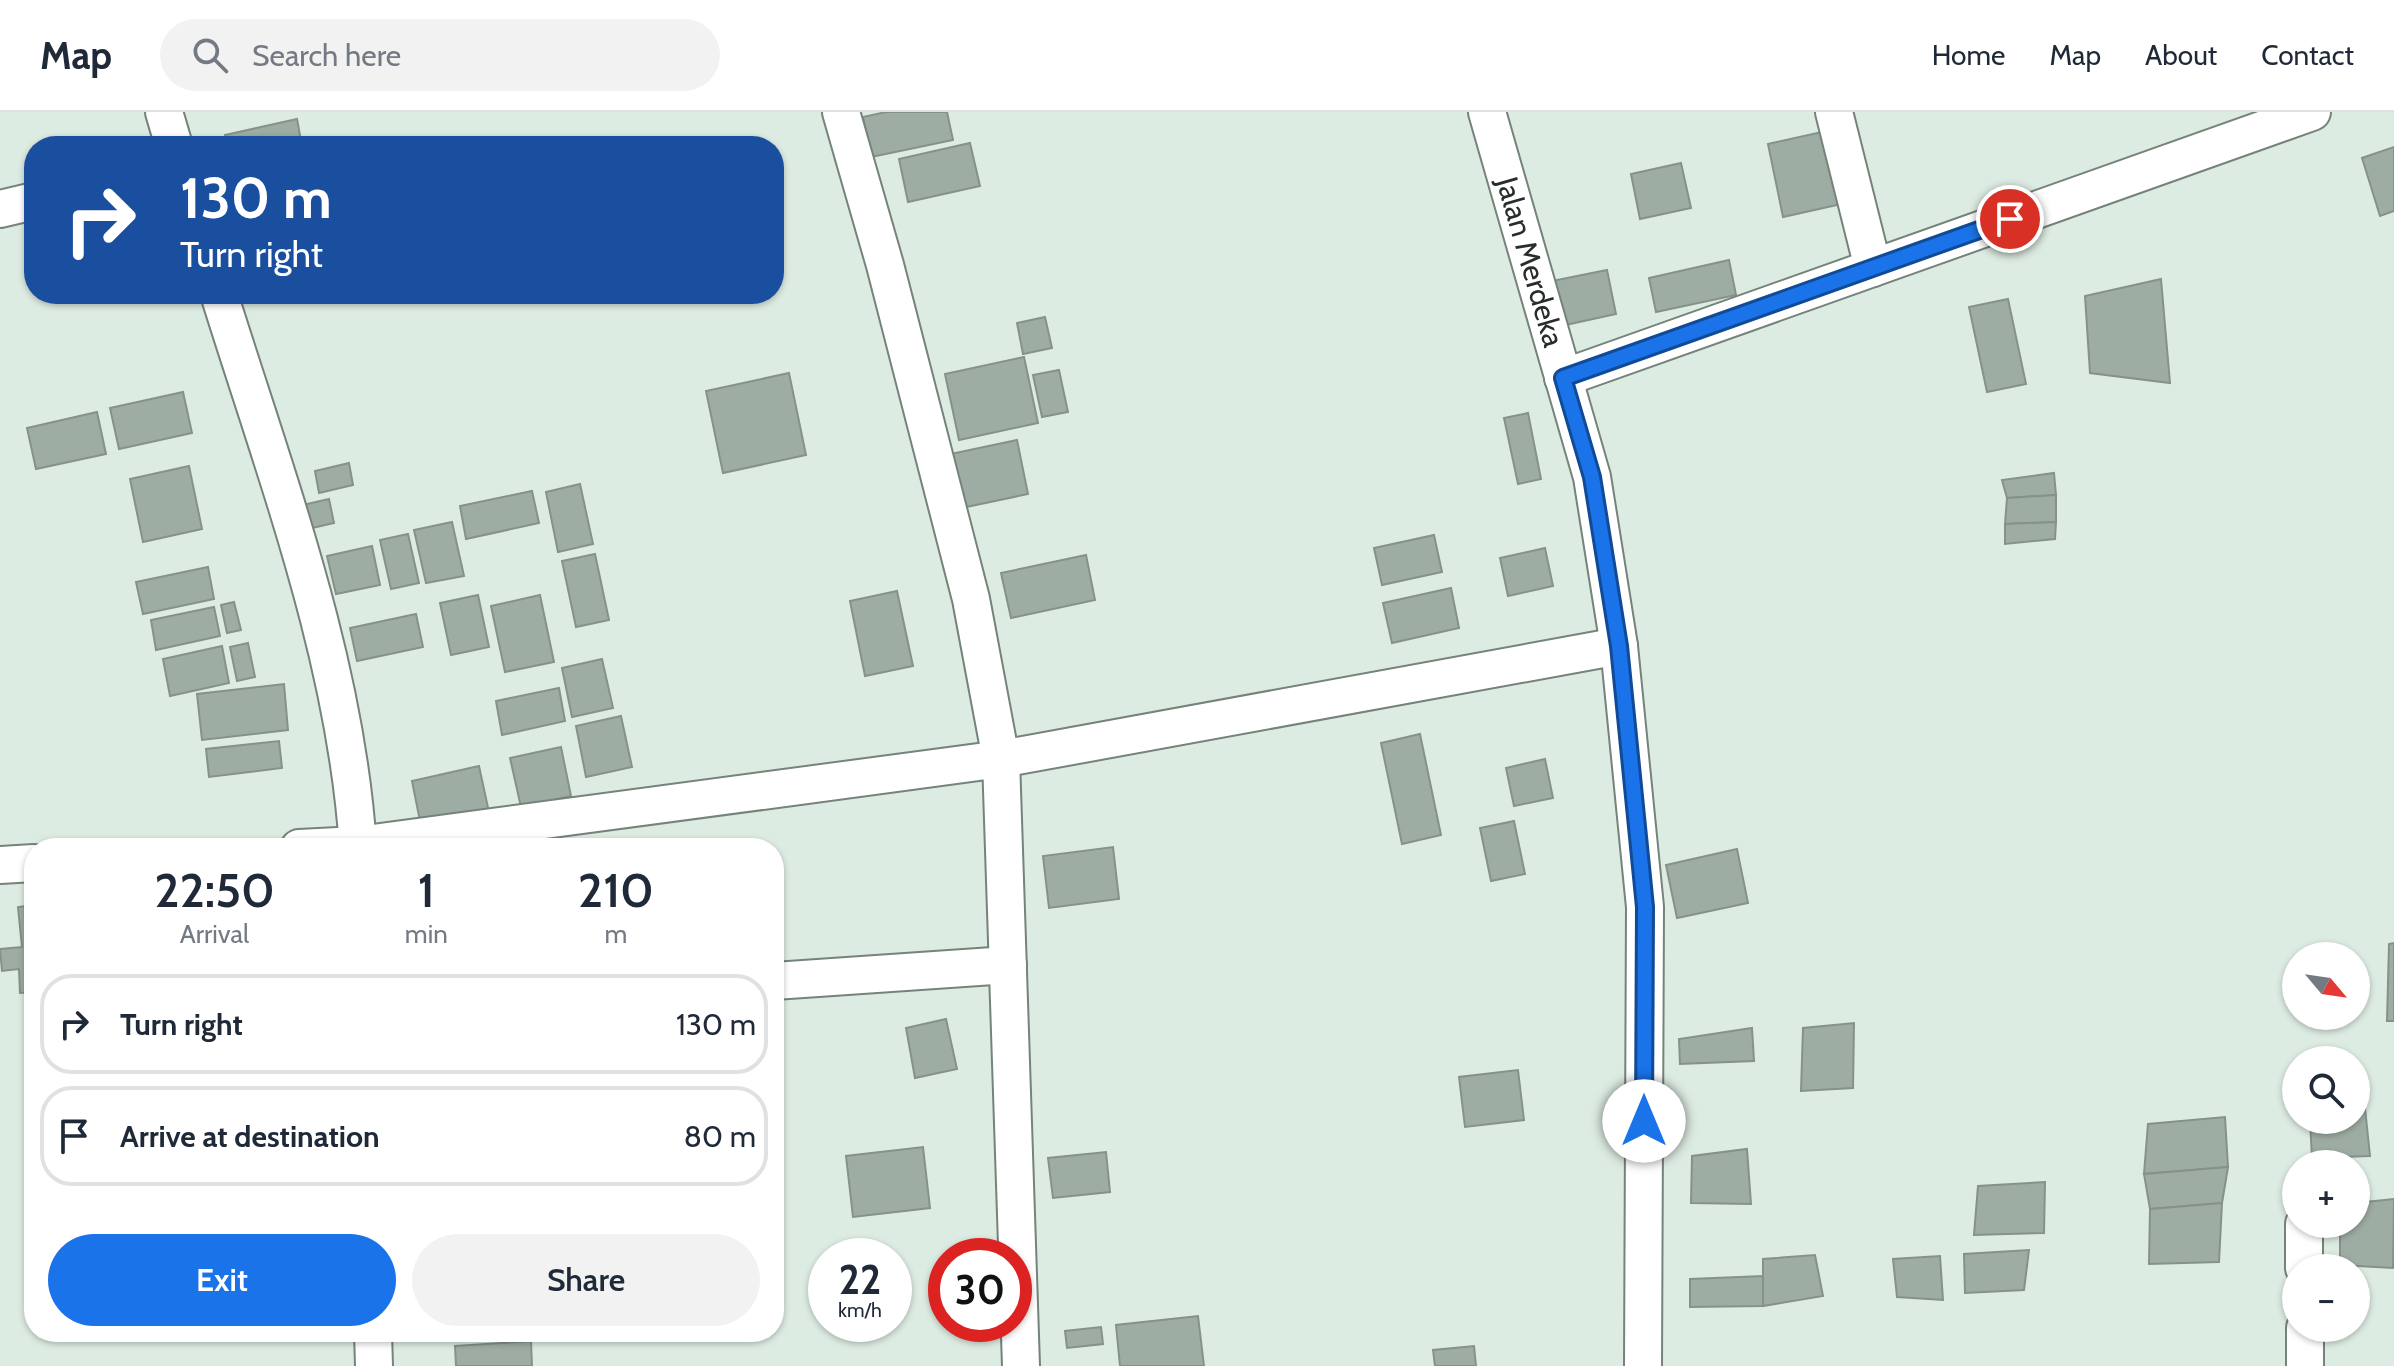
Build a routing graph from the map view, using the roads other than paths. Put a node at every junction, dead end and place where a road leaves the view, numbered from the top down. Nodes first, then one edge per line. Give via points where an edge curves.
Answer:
1 (164, 112) edge
2 (841, 112) edge
3 (1487, 112) edge
4 (1834, 112) edge
5 (2312, 112) edge
6 (171, 136) edge
7 (24, 203) edge
8 (0, 209) edge
9 (1873, 268) junction
10 (222, 304) edge
11 (1563, 378) junction
12 (1619, 646) junction
13 (1001, 759) junction
14 (357, 838) edge
15 (417, 838) edge
16 (24, 864) edge
17 (0, 865) edge
18 (1008, 965) junction
19 (784, 980) edge
20 (373, 1342) edge
21 (2305, 1342) edge
22 (374, 1366) edge
23 (1021, 1366) edge
24 (1643, 1366) edge
25 (2305, 1366) edge

1 - 6 street
2 - 13 street via 971,599
3 - 11 street, Jalan Merdeka
4 - 9 street
5 - 9 street
7 - 8 street
9 - 11 street
10 - 14 street via 300,558 347,737
11 - 12 street, Jalan Merdeka via 1592,477
12 - 13 street
12 - 24 street, Jalan Merdeka via 1645,907
13 - 15 street
13 - 18 street
16 - 17 street
18 - 19 street
18 - 23 street
20 - 22 street
21 - 25 street

